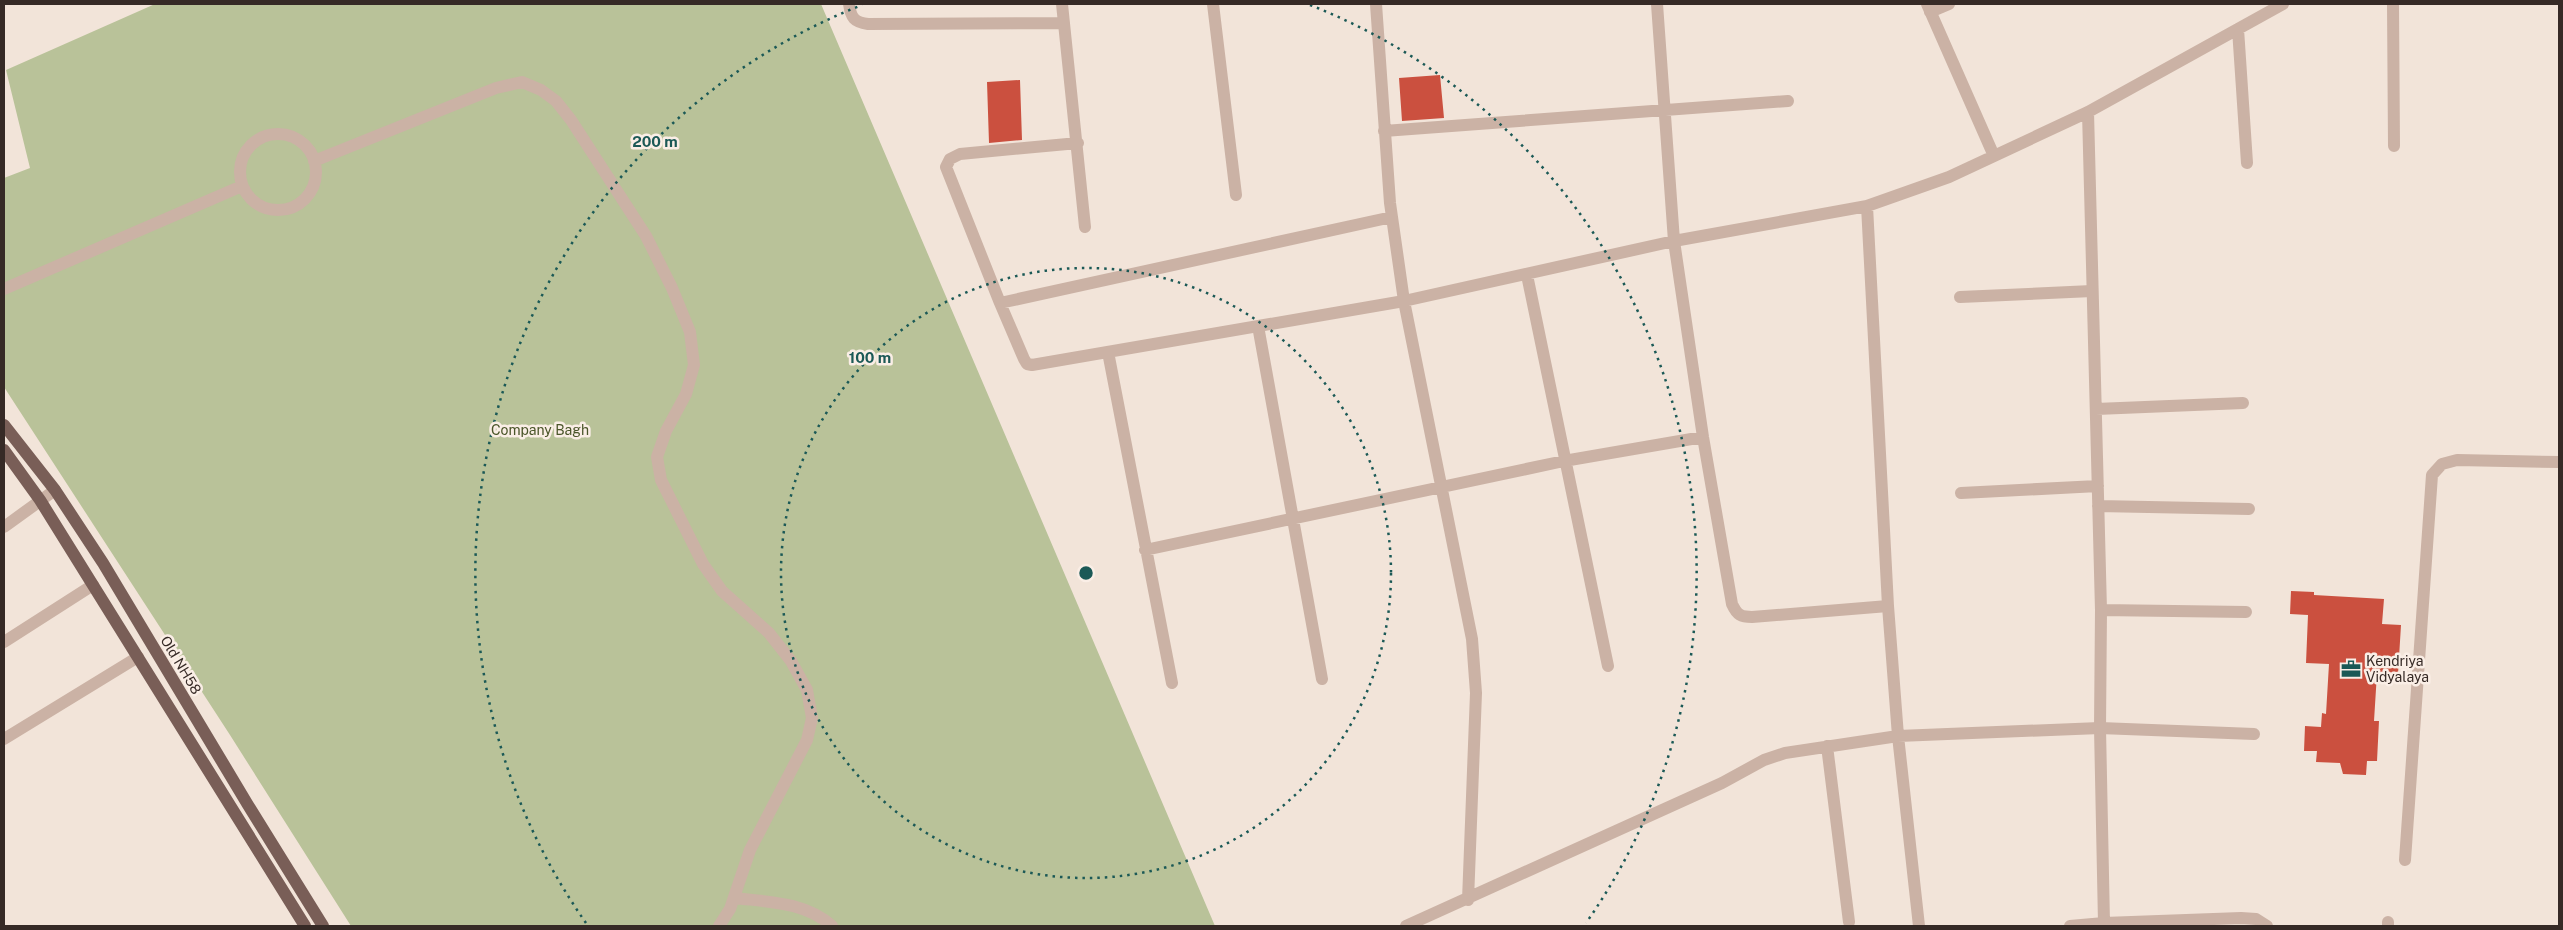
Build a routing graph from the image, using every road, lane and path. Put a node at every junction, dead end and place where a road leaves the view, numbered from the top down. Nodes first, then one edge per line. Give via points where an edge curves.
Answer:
1 (849, 4) edge
2 (1062, 4) edge
3 (1213, 4) edge
4 (1376, 4) edge
5 (1656, 4) edge
6 (1949, 4) edge
7 (2283, 4) edge
8 (2393, 4) edge
9 (1929, 8) edge
10 (1064, 23) junction
11 (2238, 29) junction
12 (1788, 101) dead end
13 (1664, 110) junction
14 (2088, 112) junction
15 (1384, 130) junction
16 (1078, 143) junction
17 (2394, 146) dead end
18 (1994, 156) junction
19 (314, 161) junction
20 (2247, 163) dead end
21 (242, 186) junction
22 (1236, 195) dead end
23 (1867, 206) junction
24 (1392, 217) junction
25 (1085, 227) dead end
26 (1674, 241) junction
27 (1527, 275) junction
28 (4, 289) edge
29 (2092, 291) junction
30 (1960, 297) dead end
31 (1404, 301) junction
32 (1000, 303) junction
33 (1258, 326) junction
34 (1108, 352) junction
35 (2243, 403) dead end
36 (2096, 409) junction
37 (4, 424) edge
38 (1702, 437) junction
39 (4, 450) edge
40 (1564, 461) junction
41 (2559, 462) edge
42 (2098, 486) junction
43 (1442, 487) junction
44 (55, 490) junction
45 (1961, 493) dead end
46 (40, 500) junction
47 (2098, 506) junction
48 (2250, 509) dead end
49 (1293, 519) junction
50 (4, 527) edge
51 (1145, 550) junction
52 (93, 585) junction
53 (1888, 606) junction
54 (2101, 610) junction
55 (2246, 612) dead end
56 (4, 642) edge
57 (138, 657) junction
58 (1608, 666) dead end
59 (1322, 679) dead end
60 (1172, 683) dead end
61 (2100, 728) junction
62 (2254, 734) dead end
63 (1898, 736) junction
64 (4, 739) edge
65 (1828, 746) junction
66 (2405, 860) dead end
67 (735, 898) junction
68 (1468, 900) junction
69 (1849, 922) dead end
70 (2104, 923) junction
71 (2173, 924) edge
72 (305, 926) edge
73 (323, 926) edge
74 (720, 926) edge
75 (832, 926) edge
76 (1406, 926) edge
77 (1919, 926) edge
78 (2070, 926) edge
79 (2266, 926) edge

1 - 10 street via 851,18 857,23 868,24
2 - 10 street
3 - 22 street
4 - 15 street
5 - 13 street
6 - 9 street
7 - 11 street
8 - 17 street
9 - 18 street
10 - 16 street
11 - 14 street
11 - 20 street
12 - 13 street
13 - 15 street
13 - 26 street
14 - 18 street
14 - 29 street
15 - 24 street
16 - 25 street
16 - 32 street via 960,154 950,159 946,167
18 - 23 street via 1949,177
19 - 21 street via 314,186 297,206 271,210 254,202
19 - 21 street via 300,141 277,134 265,137 254,143 241,162
19 - 67 street via 496,88 522,82 556,101 646,236 690,332 694,365 686,394 666,431 658,457 661,480 702,564 722,591 769,633 791,660 807,690 812,718 808,740 750,850
21 - 28 street
23 - 26 street
23 - 53 street
24 - 31 street
24 - 32 street
26 - 27 street
26 - 38 street
27 - 31 street
27 - 40 street
29 - 30 street
29 - 36 street
31 - 33 street
31 - 43 street
32 - 34 street via 1027,364 1040,365
33 - 34 street
33 - 49 street
34 - 51 street
35 - 36 street
36 - 42 street
37 - 44 main road, Old NH58
38 - 40 street
38 - 53 street via 1735,611 1742,617 1752,617
39 - 46 main road
40 - 43 street
40 - 58 street
41 - 66 street via 2457,460 2442,464 2432,475
42 - 45 street
42 - 47 street
43 - 49 street
43 - 68 street via 1475,664
44 - 46 street
44 - 73 main road, Old NH58
46 - 50 street
46 - 52 main road
47 - 48 street
47 - 54 street
49 - 51 street
49 - 59 street
51 - 60 street
52 - 56 street
52 - 57 main road
53 - 63 street
54 - 55 street
54 - 61 street
57 - 64 street
57 - 72 main road
61 - 62 street
61 - 63 street
61 - 70 street
63 - 65 street
63 - 77 street
65 - 68 street via 1764,760 1713,788
65 - 69 street
67 - 74 street
67 - 75 street via 788,905 820,915
68 - 76 street
70 - 71 street
70 - 78 street
71 - 79 street via 2241,918 2256,919

